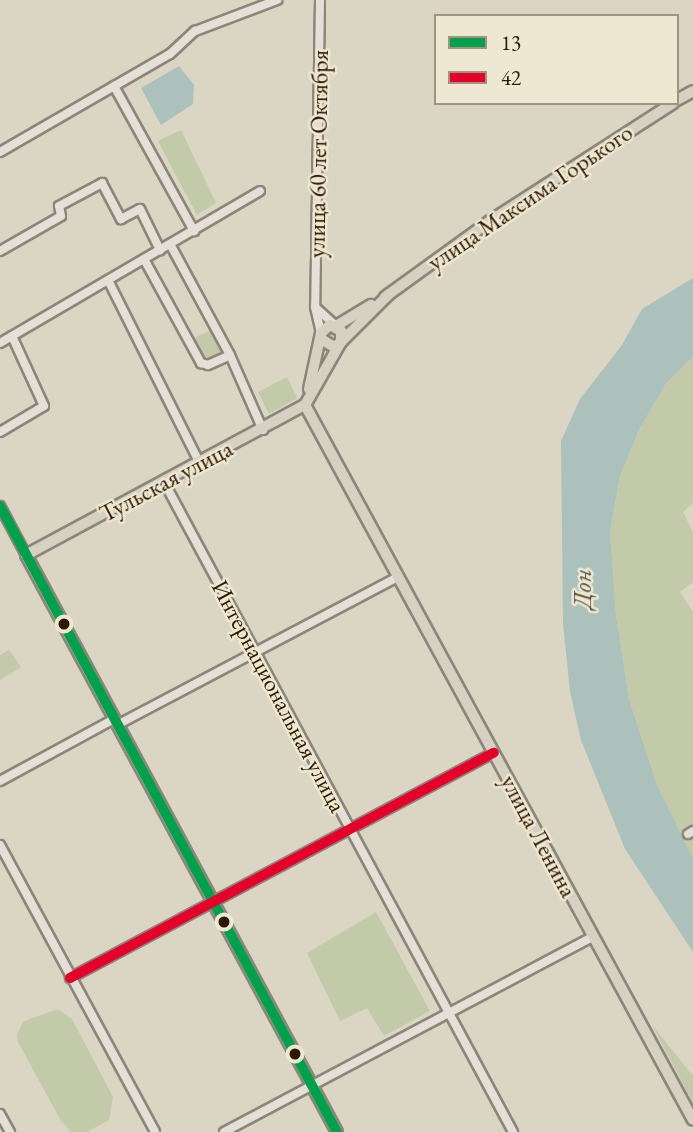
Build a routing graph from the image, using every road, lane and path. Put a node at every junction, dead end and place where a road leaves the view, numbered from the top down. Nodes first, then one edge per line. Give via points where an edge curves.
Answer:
1 (277, 0) edge
2 (320, 0) edge
3 (114, 86) junction
4 (670, 105) edge
5 (0, 152) edge
6 (260, 191) dead end
7 (194, 231) junction
8 (170, 244) junction
9 (160, 250) junction
10 (0, 251) edge
11 (145, 259) junction
12 (108, 280) junction
13 (389, 294) junction
14 (315, 307) junction
15 (336, 326) junction
16 (12, 336) junction
17 (321, 336) junction
18 (341, 342) junction
19 (0, 343) edge
20 (230, 355) junction
21 (305, 405) junction
22 (263, 430) junction
23 (0, 432) edge
24 (200, 464) junction
25 (164, 482) junction
26 (0, 506) edge
27 (26, 555) junction
28 (398, 577) junction
29 (256, 653) junction
30 (116, 722) junction
31 (494, 753) junction
32 (0, 781) edge
33 (351, 830) junction
34 (0, 845) edge
35 (216, 904) junction
36 (593, 937) junction
37 (70, 978) junction
38 (450, 1014) junction
39 (312, 1084) junction
40 (0, 1114) edge
41 (693, 1120) edge
42 (10, 1132) edge
43 (155, 1132) edge
44 (224, 1132) edge
45 (337, 1132) edge
46 (513, 1132) edge

1 - 3 street via 195,31 170,54
2 - 14 street, улица 60 лет Октября
3 - 5 street
3 - 7 street
4 - 13 main road, улица Максима Горького via 490,221
6 - 7 street
7 - 8 street
8 - 9 street
8 - 20 street
9 - 10 street via 140,209 121,219 102,183 60,206 61,216
9 - 11 street
11 - 12 street
11 - 20 street via 201,363 208,365
12 - 16 street
12 - 24 street
13 - 15 main road, улица Максима Горького
13 - 18 main road, улица Максима Горького
14 - 15 street
14 - 17 street, улица 60 лет Октября
15 - 17 main road via 327,326
15 - 18 main road
16 - 19 street
16 - 23 street via 44,405
17 - 18 main road via 331,347
17 - 21 main road
18 - 21 main road, Тульская улица
20 - 22 street
21 - 22 main road, Тульская улица
21 - 28 main road, улица Ленина
22 - 24 main road, Тульская улица
24 - 25 main road, Тульская улица
25 - 27 main road, Тульская улица
25 - 29 street, Интернациональная улица
26 - 27 street
27 - 30 main road
28 - 29 street
28 - 31 main road, улица Ленина
29 - 30 street
29 - 33 street, Интернациональная улица
30 - 32 street
30 - 35 main road
31 - 33 street
31 - 36 main road, улица Ленина
33 - 35 street
33 - 38 street, Интернациональная улица
34 - 37 street
35 - 37 street
35 - 39 main road
36 - 38 street
36 - 41 main road, улица Ленина
37 - 43 street
38 - 39 street
38 - 46 street, Интернациональная улица
39 - 44 street
39 - 45 main road
40 - 42 street

